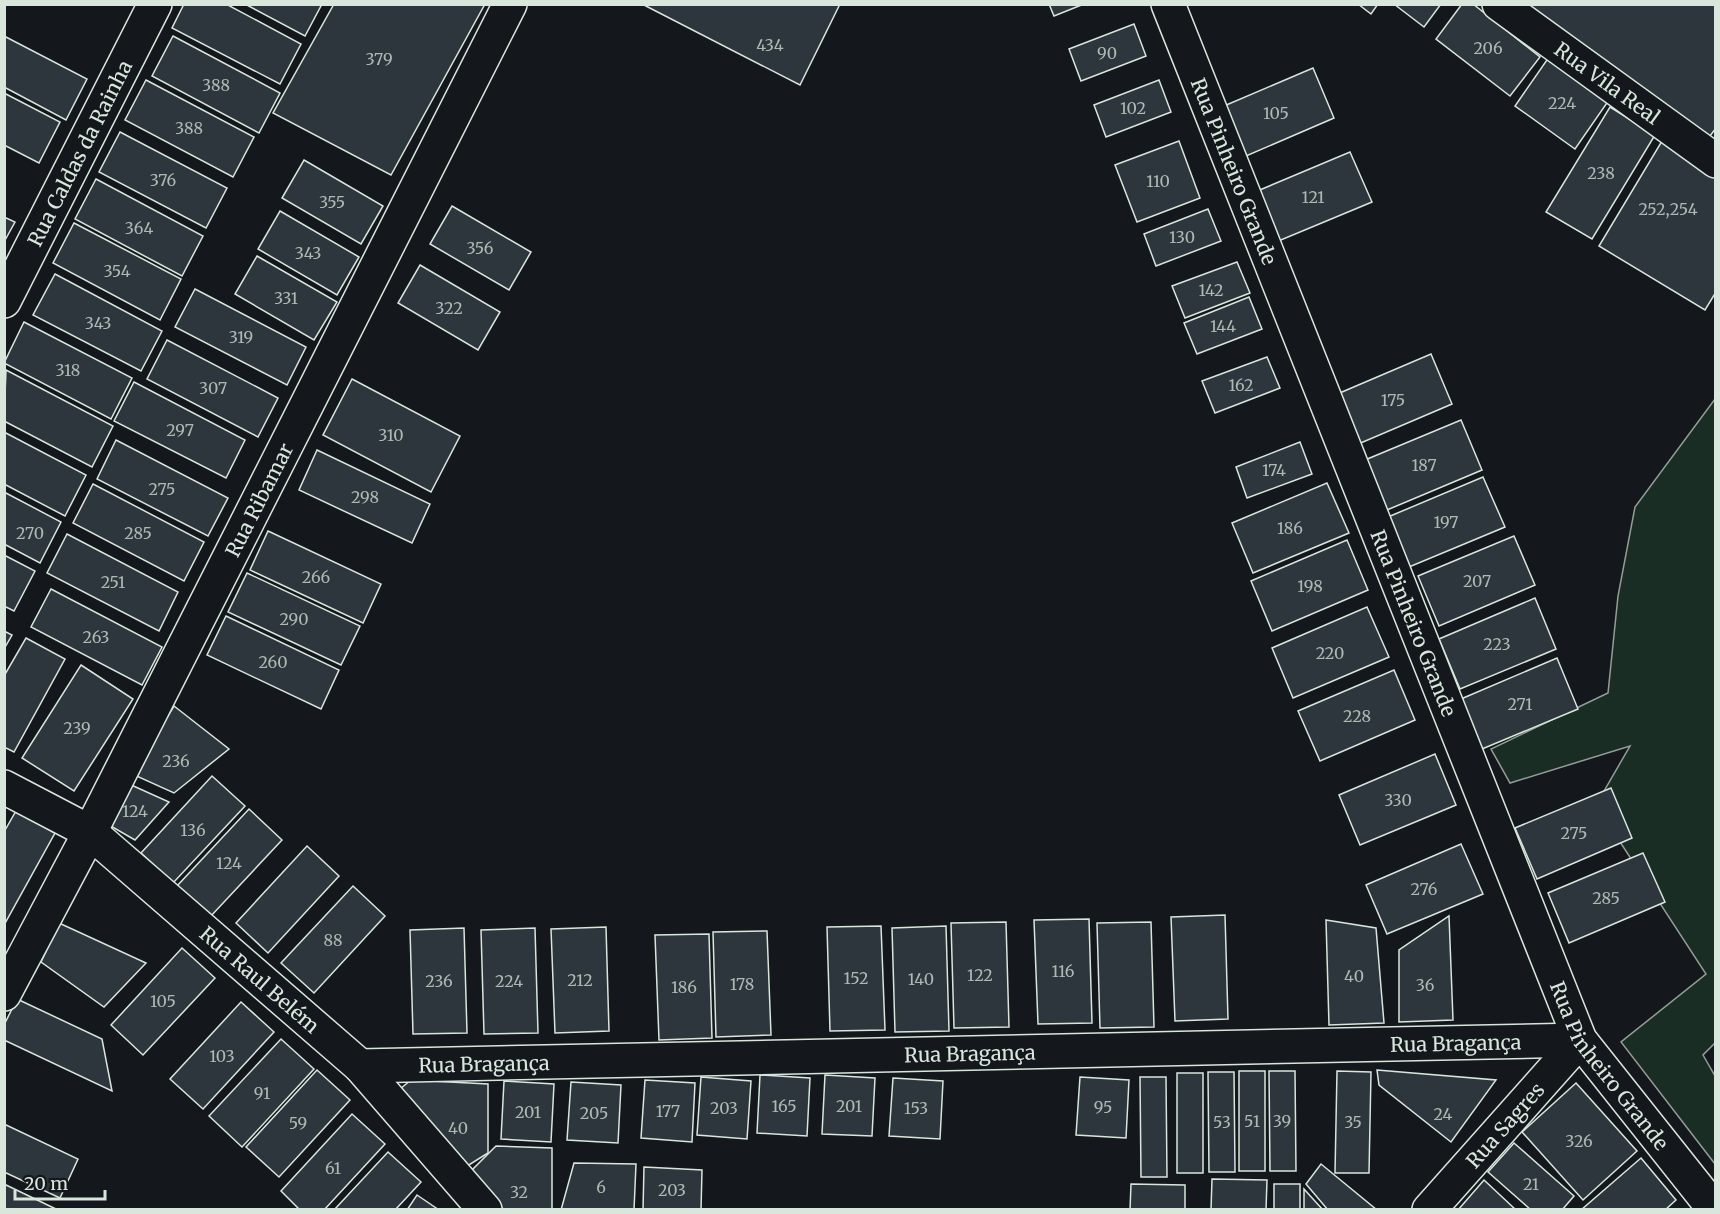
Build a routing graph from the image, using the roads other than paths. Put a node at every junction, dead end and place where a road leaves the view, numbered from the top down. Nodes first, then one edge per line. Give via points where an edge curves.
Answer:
1 (155, 4) edge
2 (510, 4) edge
3 (1168, 4) edge
4 (1499, 4) edge
5 (1716, 161) edge
6 (4, 301) edge
7 (4, 787) edge
8 (90, 832) junction
9 (4, 994) edge
10 (1580, 1040) junction
11 (360, 1066) junction
12 (485, 1209) edge
13 (1429, 1209) edge
14 (1715, 1209) edge

1 - 6 street, Rua Caldas da Rainha
2 - 8 street, Rua Ribamar
3 - 10 street, Rua Pinheiro Grande
4 - 5 street, Rua Vila Real
7 - 8 street, Rua Raul Belém
8 - 9 street, Rua Ribamar
8 - 11 street, Rua Raul Belém
10 - 11 street, Rua Bragança
10 - 13 street, Rua Sagres
10 - 14 street, Rua Pinheiro Grande
11 - 12 street, Rua Raul Belém

